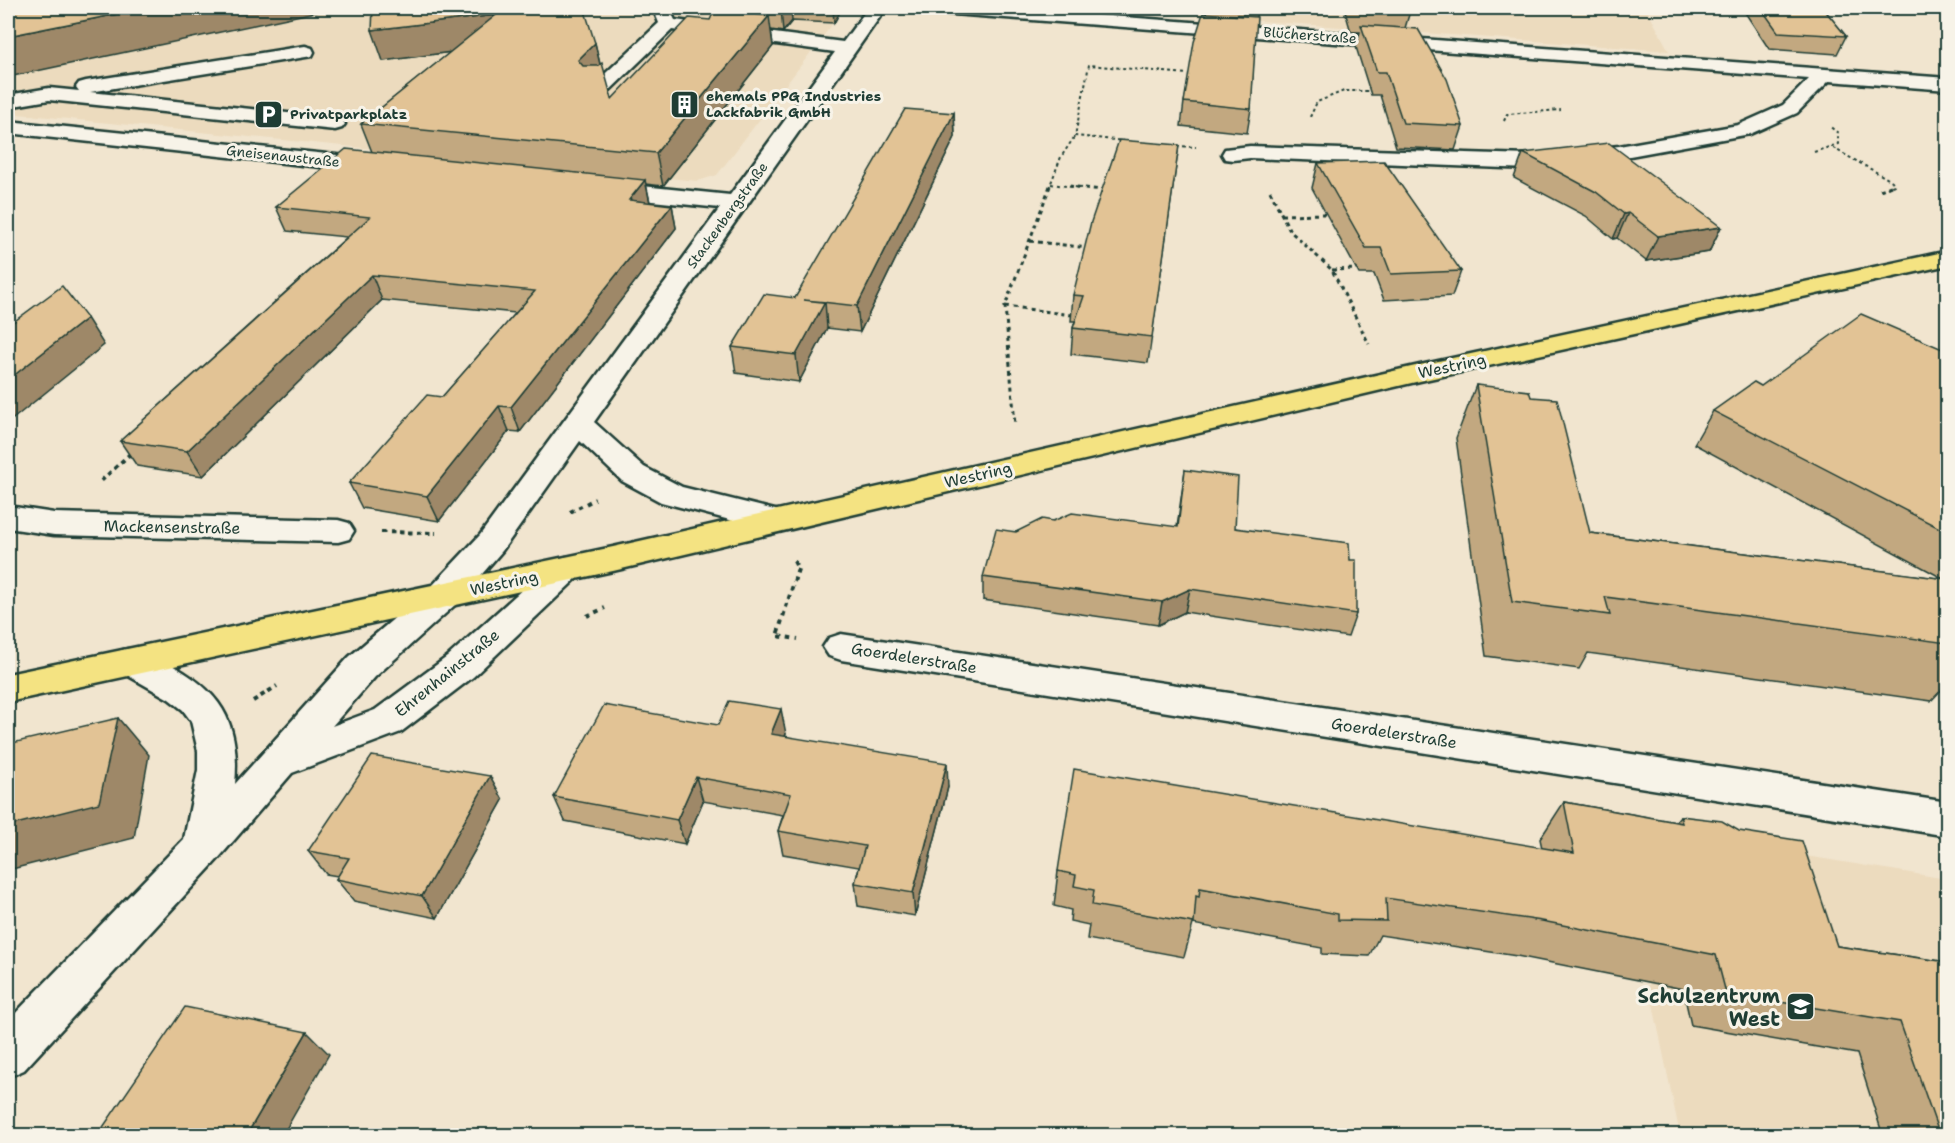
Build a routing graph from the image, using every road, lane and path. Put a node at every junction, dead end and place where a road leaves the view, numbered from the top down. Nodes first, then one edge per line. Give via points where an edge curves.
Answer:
1 (877, 8) edge
2 (939, 8) edge
3 (665, 16) edge
4 (846, 48) junction
5 (305, 52) dead end
6 (1187, 74) edge
7 (1824, 75) junction
8 (1947, 84) edge
9 (598, 91) edge
10 (1370, 91) dead end
11 (49, 94) junction
12 (8, 101) edge
13 (335, 124) dead end
14 (8, 127) edge
15 (1075, 136) junction
16 (1133, 142) edge
17 (1838, 144) dead end
18 (1168, 145) edge
19 (1833, 148) junction
20 (1814, 152) dead end
21 (1242, 153) junction
22 (1308, 156) junction
23 (401, 169) edge
24 (1051, 184) junction
25 (587, 188) edge
26 (1102, 190) edge
27 (1880, 190) dead end
28 (737, 203) junction
29 (1281, 214) junction
30 (1325, 214) dead end
31 (1030, 241) junction
32 (1088, 248) edge
33 (1947, 258) edge
34 (1357, 269) dead end
35 (1332, 270) junction
36 (1005, 306) junction
37 (1072, 315) edge
38 (1364, 335) dead end
39 (577, 422) junction
40 (138, 447) edge
41 (1019, 465) junction
42 (117, 466) dead end
43 (8, 517) edge
44 (777, 521) junction
45 (338, 531) dead end
46 (567, 569) junction
47 (444, 595) junction
48 (841, 647) joint
49 (133, 661) junction
50 (8, 688) edge
51 (276, 763) junction
52 (1947, 819) edge
53 (203, 847) junction
54 (8, 1054) edge

1 - 4 street, Stackenbergstraße
2 - 7 street, Blücherstraße
3 - 4 street
3 - 9 street
4 - 28 street, Stackenbergstraße
5 - 11 street
6 - 15 path via 1089,65
7 - 8 street, Blücherstraße
7 - 22 street via 1790,109 1743,130 1677,143 1529,162
10 - 22 path via 1344,91 1317,102 1307,122
11 - 12 street
11 - 13 street
14 - 23 street, Gneisenaustraße
15 - 16 path
15 - 24 path via 1061,157
17 - 19 path
18 - 21 path
19 - 20 path
19 - 27 path via 1892,181 1894,185
21 - 22 street
21 - 29 path
24 - 26 path
24 - 31 path
25 - 28 street
28 - 39 street, Stackenbergstraße
29 - 30 path
29 - 35 path via 1290,231
31 - 32 path
31 - 36 path
33 - 41 main road, Westring
34 - 35 path
35 - 38 path
36 - 37 path
36 - 41 path
39 - 44 street via 633,474 672,495
39 - 47 street, Stackenbergstraße via 491,543
40 - 42 path
41 - 44 main road, Westring
43 - 45 street, Mackensenstraße via 54,524
44 - 46 main road, Westring
44 - 48 path via 798,569 777,636
46 - 47 main road, Westring
46 - 51 street, Ehrenhainstraße via 460,667 388,721
47 - 49 main road, Westring
47 - 51 street, Ehrenhainstraße via 362,667
48 - 52 street, Goerdelerstraße
49 - 50 main road, Westring
49 - 53 street via 197,702 212,727 218,747
51 - 53 street, Ehrenhainstraße
53 - 54 street, Ehrenhainstraße

